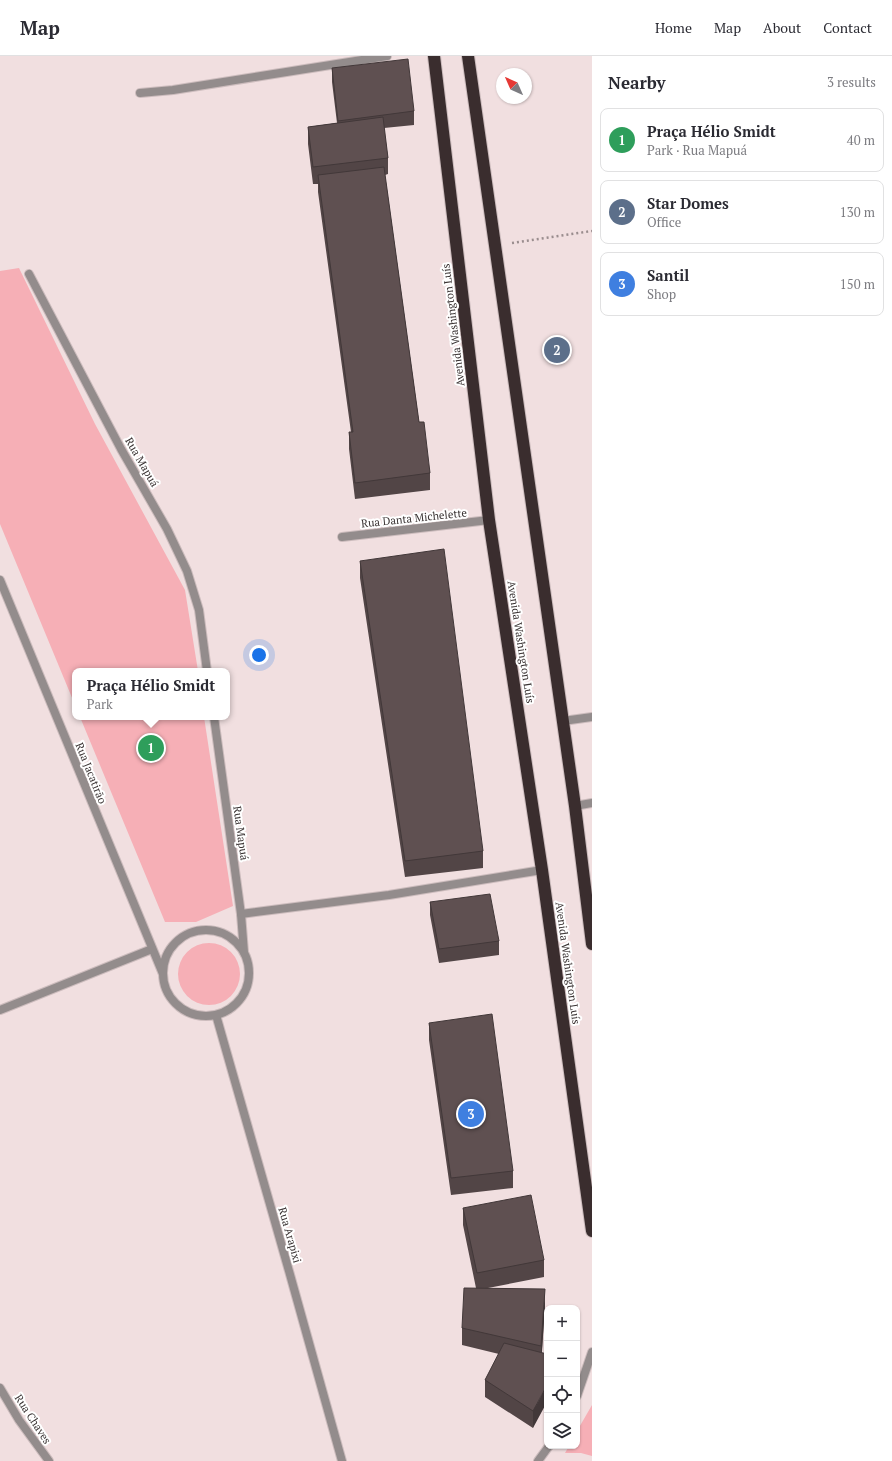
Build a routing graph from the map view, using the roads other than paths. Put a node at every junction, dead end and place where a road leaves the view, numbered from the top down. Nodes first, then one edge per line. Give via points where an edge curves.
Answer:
1 (387, 56) edge
2 (434, 56) edge
3 (468, 56) edge
4 (140, 93) dead end
5 (29, 274) dead end
6 (490, 520) junction
7 (342, 536) dead end
8 (0, 580) edge
9 (208, 668) edge
10 (592, 717) edge
11 (214, 720) edge
12 (563, 721) junction
13 (592, 803) edge
14 (575, 806) junction
15 (542, 870) junction
16 (241, 914) junction
17 (592, 944) edge
18 (152, 949) junction
19 (244, 952) junction
20 (163, 974) junction
21 (0, 1010) edge
22 (216, 1015) junction
23 (592, 1231) edge
24 (592, 1352) edge
25 (580, 1387) edge
26 (0, 1388) edge
27 (547, 1449) edge
28 (49, 1461) edge
29 (342, 1461) edge
30 (538, 1461) edge

1 - 4 street
2 - 6 highway, Avenida Washington Luís
3 - 12 highway
5 - 9 street, Rua Mapuá via 121,449 167,529 187,571 199,610
6 - 7 street, Rua Danta Michelette
6 - 15 highway, Avenida Washington Luís
8 - 18 street, Rua Jacatirão
10 - 12 street
11 - 16 street, Rua Mapuá
12 - 14 highway
13 - 14 street
14 - 17 highway
15 - 16 street via 388,895
15 - 23 highway, Avenida Washington Luís
16 - 19 street, Rua Mapuá
18 - 20 street, Rua Jacatirão
18 - 21 street
19 - 20 street via 235,941 223,934 209,930 195,932 182,938 172,948 165,960
19 - 22 street via 249,978 245,991 238,1002
20 - 22 street via 165,988 180,1008 191,1014
22 - 29 street, Rua Arapixi
24 - 25 street
26 - 28 street, Rua Chaves via 19,1420
27 - 30 street

